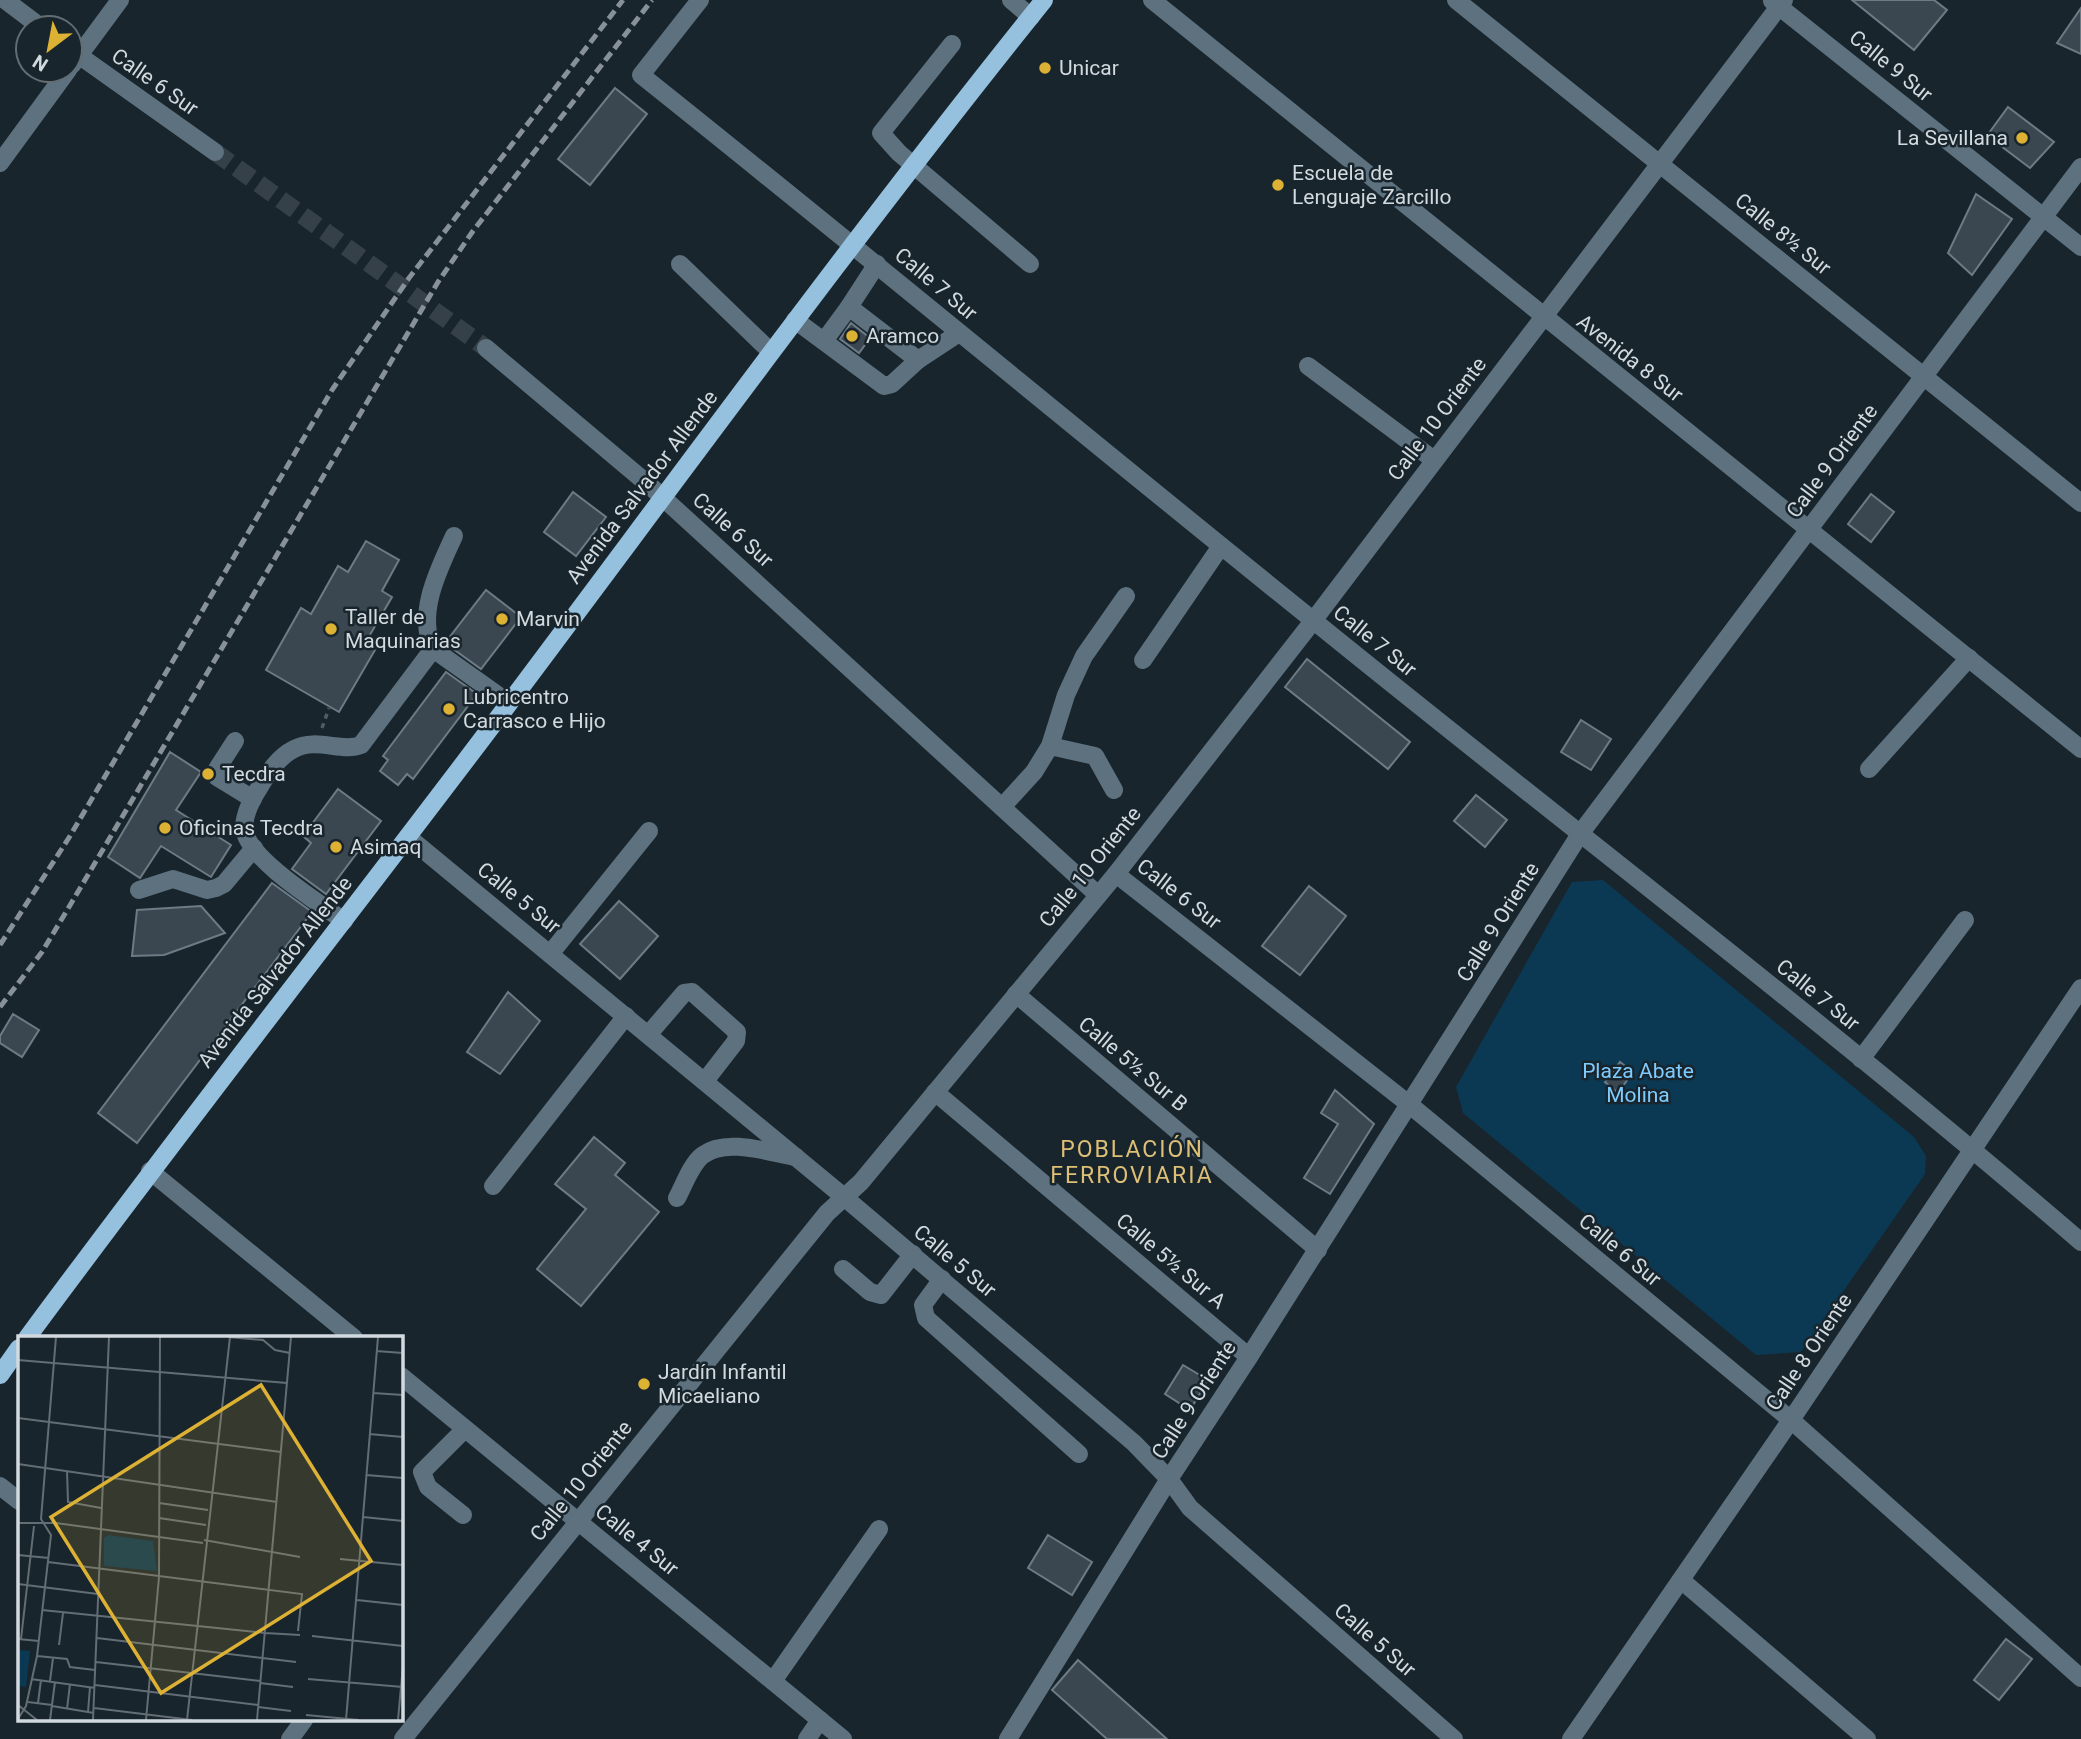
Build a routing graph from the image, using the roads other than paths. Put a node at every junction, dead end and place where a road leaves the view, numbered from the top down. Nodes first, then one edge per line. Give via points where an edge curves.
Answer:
1 (5, 0) edge
2 (120, 0) edge
3 (699, 0) edge
4 (1011, 0) edge
5 (1044, 0) edge
6 (1152, 0) edge
7 (1456, 0) edge
8 (1778, 2) edge
9 (24, 14) edge
10 (1031, 17) junction
11 (952, 44) dead end
12 (84, 46) edge
13 (84, 69) edge
14 (56, 84) edge
15 (215, 152) tunnel mouth
16 (0, 163) edge
17 (914, 164) junction
18 (1660, 164) junction
19 (2081, 167) edge
20 (2043, 217) junction
21 (852, 243) junction
22 (2081, 247) edge
23 (680, 264) dead end
24 (877, 264) junction
25 (1030, 264) dead end
26 (849, 307) junction
27 (1542, 318) junction
28 (795, 320) junction
29 (959, 333) junction
30 (824, 341) junction
31 (486, 348) tunnel mouth
32 (771, 352) junction
33 (918, 360) junction
34 (1308, 366) dead end
35 (1924, 377) junction
36 (1434, 460) junction
37 (663, 498) junction
38 (2081, 503) edge
39 (1809, 528) junction
40 (454, 536) dead end
41 (1221, 545) junction
42 (1126, 596) dead end
43 (1313, 621) junction
44 (433, 649) junction
45 (1969, 658) junction
46 (1143, 660) dead end
47 (509, 703) junction
48 (234, 741) dead end
49 (1050, 746) junction
50 (2081, 749) edge
51 (1870, 769) dead end
52 (1114, 790) dead end
53 (253, 799) junction
54 (1002, 807) junction
55 (649, 831) dead end
56 (1580, 834) junction
57 (408, 838) junction
58 (254, 848) junction
59 (1116, 874) junction
60 (139, 890) dead end
61 (1098, 895) junction
62 (1965, 920) dead end
63 (344, 921) junction
64 (550, 954) junction
65 (2081, 988) edge
66 (1016, 994) junction
67 (626, 1016) junction
68 (648, 1035) junction
69 (1861, 1059) junction
70 (705, 1081) junction
71 (935, 1092) junction
72 (1409, 1105) junction
73 (1972, 1147) junction
74 (796, 1157) junction
75 (150, 1171) junction
76 (493, 1186) dead end
77 (845, 1197) junction
78 (677, 1198) dead end
79 (2081, 1242) edge
80 (1318, 1250) junction
81 (913, 1254) junction
82 (843, 1269) dead end
83 (942, 1279) junction
84 (28, 1336) edge
85 (352, 1336) edge
86 (18, 1349) edge
87 (1250, 1357) junction
88 (0, 1374) edge
89 (402, 1378) edge
90 (1791, 1420) junction
91 (465, 1429) junction
92 (1079, 1454) dead end
93 (1169, 1479) junction
94 (0, 1486) edge
95 (18, 1501) edge
96 (463, 1515) dead end
97 (578, 1521) junction
98 (879, 1529) dead end
99 (1681, 1580) junction
100 (2081, 1678) edge
101 (773, 1681) junction
102 (820, 1720) junction
103 (303, 1722) edge
104 (290, 1739) edge
105 (403, 1739) edge
106 (807, 1739) edge
107 (844, 1739) edge
108 (1008, 1739) edge
109 (1454, 1739) edge
110 (1572, 1739) edge
111 (1867, 1739) edge

1 - 9 street
2 - 12 street
3 - 21 street, Calle 7 Sur via 641,75
4 - 10 street
5 - 10 main road, Avenida Salvador Allende
6 - 27 street, Avenida 8 Sur
7 - 18 street, Calle 8½ Sur
8 - 18 street, Calle 10 Oriente
8 - 20 street, Calle 9 Sur
10 - 17 main road, Avenida Salvador Allende
11 - 17 street via 881,133
13 - 15 street, Calle 6 Sur
14 - 16 street
17 - 21 main road, Avenida Salvador Allende
17 - 25 street
18 - 27 street, Calle 10 Oriente
18 - 35 street, Calle 8½ Sur
19 - 20 street, Calle 9 Oriente
20 - 22 street, Calle 9 Sur
20 - 35 street, Calle 9 Oriente
21 - 24 street, Calle 7 Sur
21 - 28 main road, Avenida Salvador Allende
23 - 32 street
24 - 26 street
24 - 29 street, Calle 7 Sur
26 - 30 street
26 - 33 street
27 - 36 street, Calle 10 Oriente
27 - 39 street, Avenida 8 Sur
28 - 30 street
28 - 32 main road, Avenida Salvador Allende
29 - 33 street
29 - 41 street, Calle 7 Sur
30 - 33 street via 884,386
31 - 37 street, Calle 6 Sur
32 - 37 main road, Avenida Salvador Allende
34 - 36 street
35 - 38 street, Calle 8½ Sur
35 - 39 street, Calle 9 Oriente
36 - 43 street, Calle 10 Oriente
37 - 47 main road, Avenida Salvador Allende
37 - 54 street, Calle 6 Sur
39 - 45 street, Avenida 8 Sur
39 - 56 street, Calle 9 Oriente
40 - 44 street via 437,572 426,625
41 - 43 street, Calle 7 Sur
41 - 46 street
42 - 49 street via 1084,656
43 - 56 street, Calle 7 Sur
43 - 59 street, Calle 10 Oriente
44 - 47 street
44 - 53 street via 361,745 295,748 271,769
45 - 50 street, Avenida 8 Sur
45 - 51 street
47 - 57 main road, Avenida Salvador Allende
48 - 53 street via 217,777
49 - 52 street via 1095,756
49 - 54 street via 1034,772
53 - 58 street via 244,828
54 - 61 street, Calle 6 Sur
55 - 64 street
56 - 69 street, Calle 7 Sur
56 - 72 street, Calle 9 Oriente
57 - 63 main road, Avenida Salvador Allende
57 - 64 street, Calle 5 Sur
58 - 60 street via 225,884 216,888 207,890 173,879
58 - 63 street via 273,868
59 - 61 street, Calle 10 Oriente
59 - 72 street, Calle 6 Sur
61 - 66 street, Calle 10 Oriente
62 - 69 street
63 - 75 main road, Avenida Salvador Allende
64 - 67 street, Calle 5 Sur
65 - 73 street, Calle 8 Oriente
66 - 71 street, Calle 10 Oriente
66 - 80 street, Calle 5½ Sur B
67 - 68 street, Calle 5 Sur
67 - 76 street
68 - 70 street, Calle 5 Sur
68 - 70 street via 684,993 692,992 737,1031 736,1041
69 - 73 street, Calle 7 Sur
70 - 74 street, Calle 5 Sur
71 - 77 street, Calle 10 Oriente
71 - 87 street, Calle 5½ Sur A
72 - 80 street, Calle 9 Oriente
72 - 90 street, Calle 6 Sur
73 - 79 street, Calle 7 Sur
73 - 90 street, Calle 8 Oriente
74 - 77 street, Calle 5 Sur
74 - 78 street via 734,1147 708,1153 698,1161
75 - 84 main road, Avenida Salvador Allende
75 - 85 street
77 - 81 street, Calle 5 Sur
77 - 97 street, Calle 10 Oriente via 827,1213
80 - 87 street, Calle 9 Oriente
81 - 82 street via 881,1295 870,1292
81 - 83 street, Calle 5 Sur
83 - 92 street via 923,1305 926,1318
83 - 93 street, Calle 5 Sur via 1134,1443
86 - 88 main road
87 - 93 street, Calle 9 Oriente
89 - 91 street, Calle 4 Sur
90 - 99 street, Calle 8 Oriente
90 - 100 street, Calle 6 Sur
91 - 96 street via 422,1472 428,1486
91 - 97 street, Calle 4 Sur
93 - 108 street, Calle 9 Oriente
93 - 109 street, Calle 5 Sur via 1190,1508
94 - 95 street
97 - 101 street, Calle 4 Sur
97 - 105 street, Calle 10 Oriente
98 - 101 street
99 - 110 street, Calle 8 Oriente
99 - 111 street
101 - 102 street, Calle 4 Sur
102 - 106 street
102 - 107 street, Calle 4 Sur
103 - 104 street

